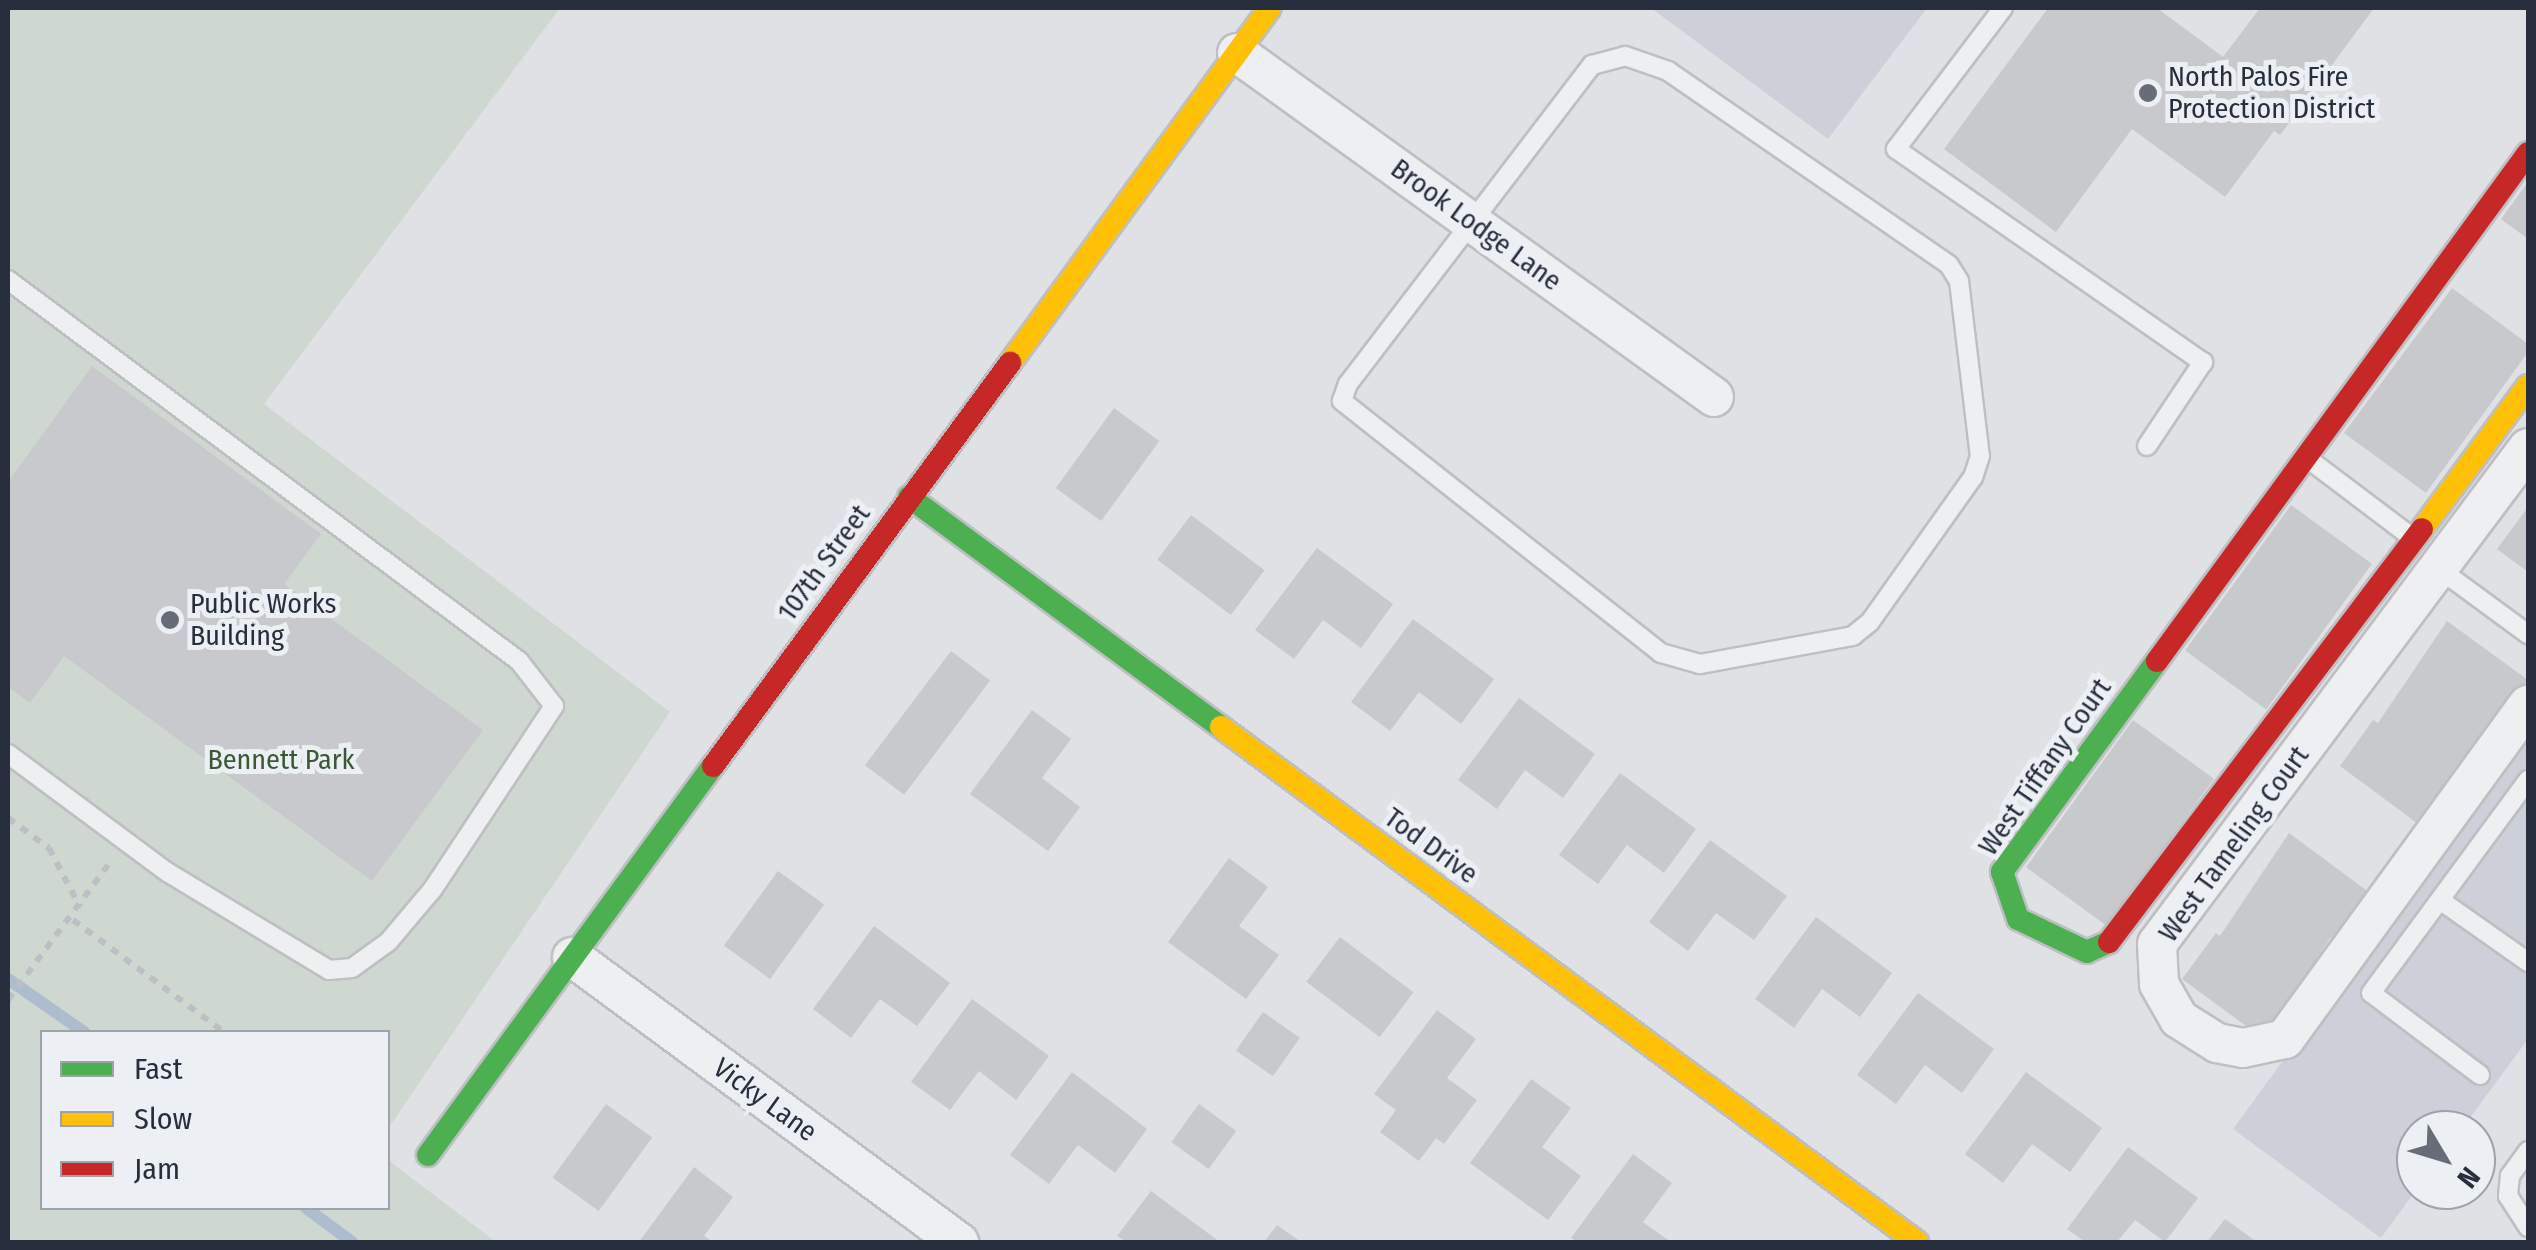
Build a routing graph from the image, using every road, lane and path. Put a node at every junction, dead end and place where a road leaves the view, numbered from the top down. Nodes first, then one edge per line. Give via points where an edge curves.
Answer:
1 (1270, 8) edge
2 (2003, 8) edge
3 (1237, 53) junction
4 (2528, 153) edge
5 (1471, 221) junction
6 (8, 280) edge
7 (2528, 386) edge
8 (1714, 397) dead end
9 (2147, 446) dead end
10 (2528, 448) edge
11 (2306, 457) junction
12 (909, 498) junction
13 (2427, 554) junction
14 (2528, 634) edge
15 (2528, 706) edge
16 (8, 754) edge
17 (2528, 780) edge
18 (2512, 803) junction
19 (2528, 814) edge
20 (8, 818) edge
21 (124, 841) junction
22 (2440, 900) junction
23 (81, 908) junction
24 (73, 920) junction
25 (572, 957) junction
26 (2528, 962) edge
27 (8, 1000) edge
28 (221, 1030) edge
29 (2480, 1075) dead end
30 (2528, 1151) edge
31 (428, 1155) dead end
32 (2528, 1227) edge
33 (959, 1242) edge
34 (1917, 1242) edge

1 - 3 street, 107th Street
2 - 9 lane via 1896,150 2202,362
3 - 5 street, Brook Lodge Lane
3 - 12 street, 107th Street
4 - 11 street, West Tiffany Court
5 - 5 lane via 1592,65 1626,56 1668,72 1948,265 1966,302 1980,456 1973,477 1870,622 1853,636 1830,641 1681,662 1346,411 1348,384
5 - 8 street, Brook Lodge Lane
6 - 21 lane via 519,661 554,706 432,890 388,942 352,968 329,970
7 - 13 street, West Tiffany Court
10 - 13 street, West Tameling Court
11 - 13 lane
11 - 13 street, West Tiffany Court via 2002,872 2002,888 2018,919 2088,952 2117,939
12 - 25 street, 107th Street
12 - 34 street, Tod Drive
13 - 14 lane
13 - 15 street, West Tameling Court via 2157,944 2160,984 2179,1018 2217,1043 2242,1048 2285,1039
16 - 21 lane
17 - 18 lane
18 - 19 lane
18 - 22 lane
20 - 23 path via 49,848
21 - 23 path
22 - 26 lane
22 - 29 lane via 2371,993
23 - 24 path
24 - 27 path
24 - 28 path
25 - 31 street, 107th Street
25 - 33 street, Vicky Lane
30 - 32 lane via 2510,1176 2508,1196

